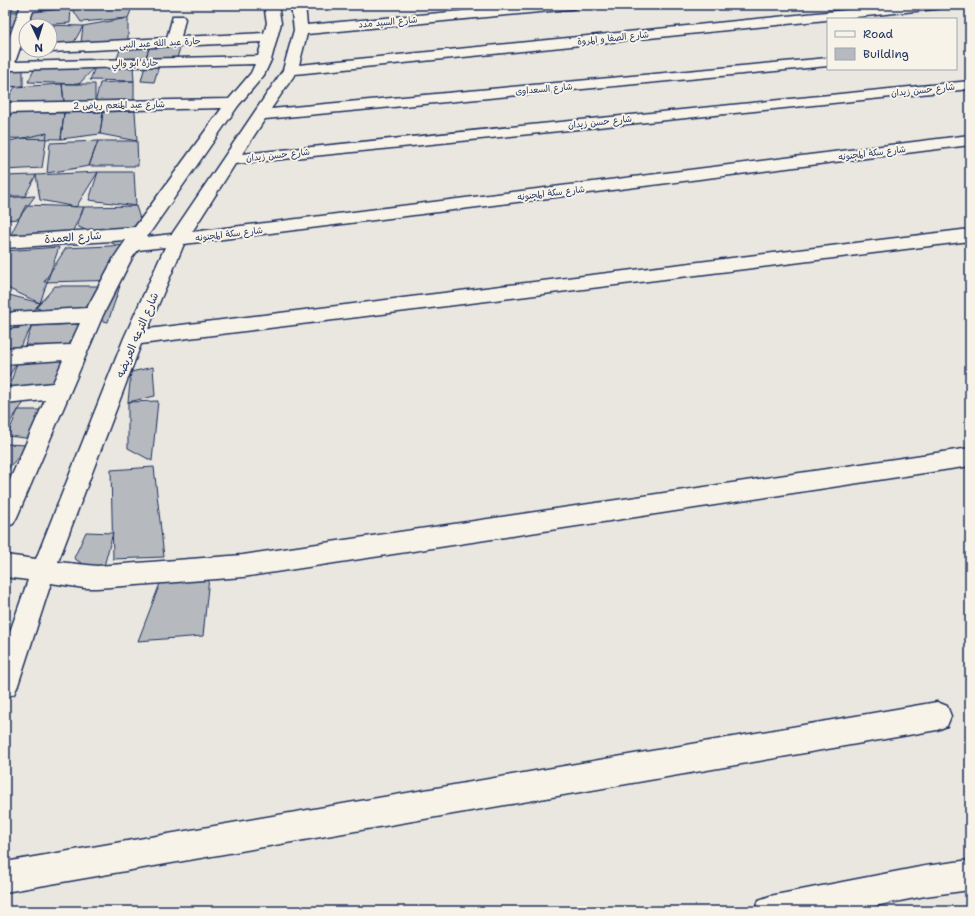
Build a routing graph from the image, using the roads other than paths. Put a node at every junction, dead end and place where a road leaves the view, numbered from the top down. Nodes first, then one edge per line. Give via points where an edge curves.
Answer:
1 (56, 5) edge
2 (271, 5) edge
3 (571, 5) edge
4 (935, 5) edge
5 (27, 6) edge
6 (178, 19) dead end
7 (300, 19) edge
8 (273, 30) junction
9 (173, 42) junction
10 (58, 48) edge
11 (12, 50) junction
12 (18, 50) edge
13 (264, 60) junction
14 (827, 62) edge
15 (6, 67) edge
16 (290, 70) junction
17 (970, 85) edge
18 (233, 103) junction
19 (5, 108) edge
20 (261, 115) junction
21 (970, 140) edge
22 (231, 160) junction
23 (970, 235) edge
24 (136, 239) junction
25 (177, 240) junction
26 (5, 242) edge
27 (93, 315) junction
28 (14, 320) dead end
29 (134, 338) junction
30 (78, 352) junction
31 (5, 356) edge
32 (59, 391) junction
33 (5, 396) edge
34 (970, 456) edge
35 (14, 477) edge
36 (5, 517) edge
37 (5, 566) edge
38 (43, 571) junction
39 (5, 685) edge
40 (937, 716) dead end
41 (970, 876) edge
42 (5, 877) edge
43 (770, 911) edge

1 - 5 street
2 - 8 street
3 - 7 street, شارع السيد مدد
4 - 16 street, شارع الصفا و المروة
5 - 11 street
6 - 9 street
7 - 8 street, شارع السيد مدد
7 - 16 street, شارع الترعه العريضه
8 - 9 street, حارة عبد الله عبد النبى
8 - 13 street
9 - 10 street, حارة عبد الله عبد النبى
11 - 12 street
11 - 15 street
13 - 15 street, حارة ابو والي
13 - 18 street via 257,74
14 - 20 street, شارع السعداوى
16 - 20 street, شارع الترعه العريضه
17 - 22 street, شارع حسن زيدان
18 - 19 street, شارع عبد المنعم رياض 2
18 - 24 street
20 - 22 street, شارع الترعه العريضه
21 - 25 street, شارع سكة المجنونه
22 - 25 street, شارع الترعه العريضه
23 - 29 street
24 - 25 street, شارع سكة المجنونه
24 - 26 street, شارع العمدة
24 - 27 street
25 - 29 street, شارع الترعه العريضه
27 - 28 street
27 - 30 street
29 - 38 street, شارع الترعه العريضه
30 - 31 street
30 - 32 street
32 - 33 street
32 - 35 street
34 - 38 street via 243,566 97,577
35 - 36 street
37 - 38 street
38 - 39 street, شارع الترعه العريضه
40 - 42 street
41 - 43 street via 925,881

